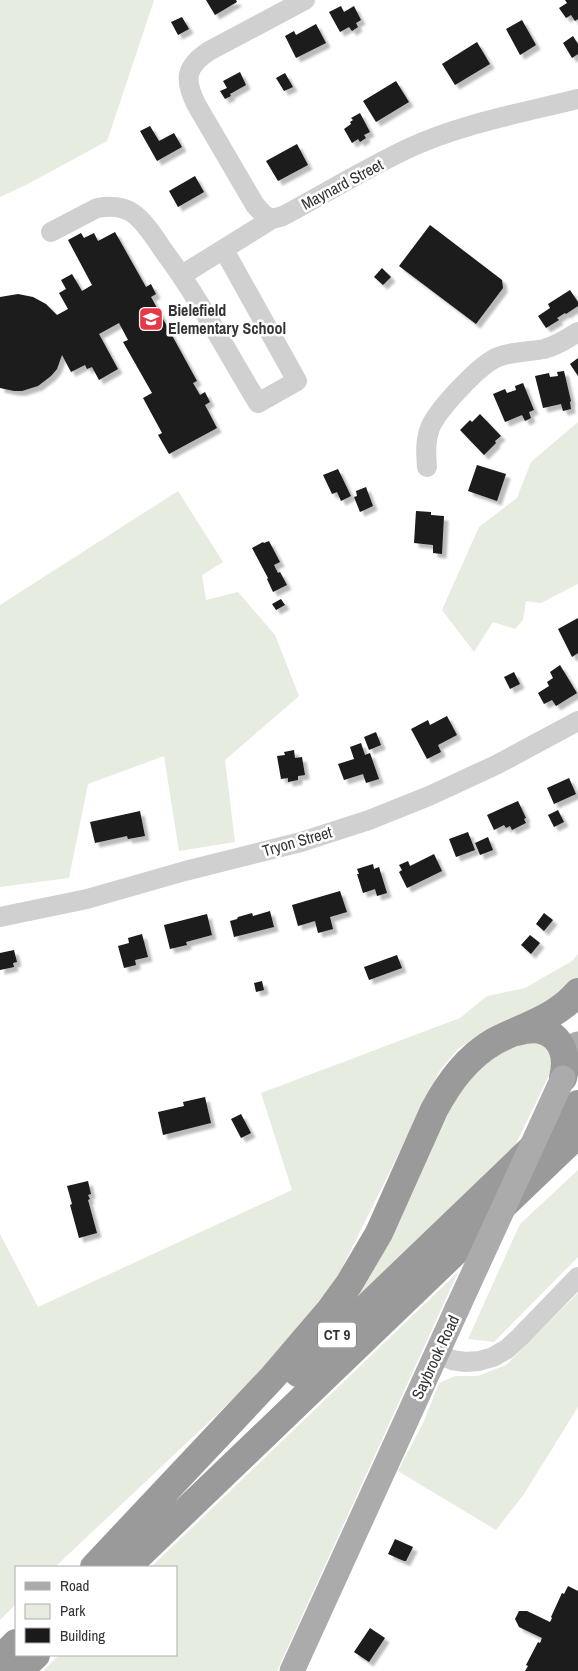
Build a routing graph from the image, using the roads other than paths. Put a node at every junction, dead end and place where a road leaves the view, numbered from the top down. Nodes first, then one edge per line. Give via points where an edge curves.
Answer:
1 (305, 0) edge
2 (578, 99) edge
3 (272, 219) junction
4 (51, 232) dead end
5 (224, 250) junction
6 (182, 275) junction
7 (578, 332) edge
8 (427, 466) dead end
9 (578, 721) edge
10 (0, 917) edge
11 (578, 992) edge
12 (510, 1034) junction
13 (578, 1044) edge
14 (563, 1078) junction
15 (578, 1104) edge
16 (578, 1134) edge
17 (578, 1277) edge
18 (437, 1353) junction
19 (96, 1566) edge
20 (96, 1566) edge
21 (128, 1566) edge
22 (15, 1645) edge
23 (35, 1656) edge
24 (0, 1659) edge
25 (19, 1671) edge
26 (292, 1671) edge

1 - 3 street via 209,51 197,59 188,72 189,90 196,104 255,205
2 - 3 street, Maynard Street via 452,132 408,149
3 - 5 street, Maynard Street
4 - 6 street via 97,208 124,208 136,216 156,239
5 - 6 street, Maynard Street
5 - 6 street via 297,380 258,404
7 - 8 street via 552,346 510,353 486,364 435,418 427,441
9 - 10 street, Tryon Street via 438,792 369,820 301,842 87,899
11 - 12 highway via 559,1009
12 - 14 highway via 532,1029 549,1033 563,1049 566,1059
12 - 19 highway via 467,1062 455,1075 444,1092 379,1233 330,1310 272,1378
13 - 14 main road, Saybrook Road
14 - 18 main road, Saybrook Road, bridge
15 - 20 highway, CT 9
16 - 21 highway, CT 9
17 - 18 street via 520,1337 493,1357 465,1362
18 - 26 main road, Saybrook Road
22 - 24 highway
23 - 25 highway

